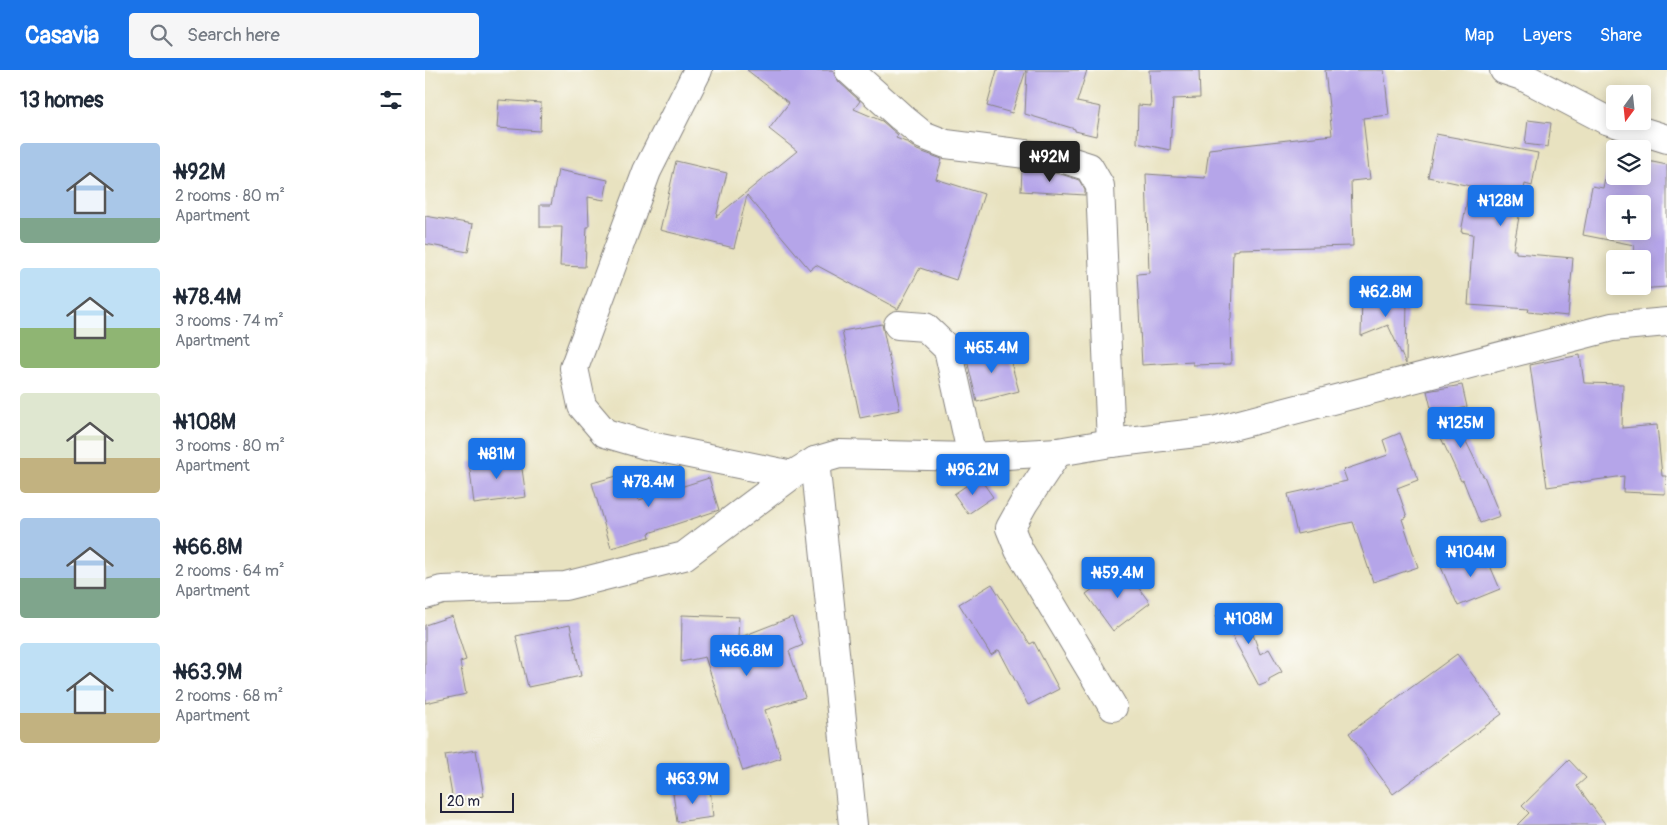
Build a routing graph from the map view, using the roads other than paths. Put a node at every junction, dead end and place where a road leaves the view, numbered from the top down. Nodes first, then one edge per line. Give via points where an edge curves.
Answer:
1 (698, 70) edge
2 (849, 70) edge
3 (1505, 70) edge
4 (1667, 139) edge
5 (1667, 322) edge
6 (898, 325) dead end
7 (1111, 443) junction
8 (1058, 452) junction
9 (972, 457) junction
10 (815, 460) junction
11 (792, 475) junction
12 (425, 595) edge
13 (1113, 707) dead end
14 (853, 825) edge

1 - 11 street via 647,171 574,368 582,406 605,433 646,446
2 - 7 street via 916,129 939,141 1064,159 1089,167 1100,186
3 - 4 street via 1606,120
5 - 7 street via 1612,327 1213,431
6 - 9 street via 925,327 948,349
7 - 8 street
8 - 9 street
8 - 13 street via 1011,528 1019,550
9 - 10 street via 839,454
10 - 11 street
10 - 14 street
11 - 12 street via 684,556 565,586 442,590

